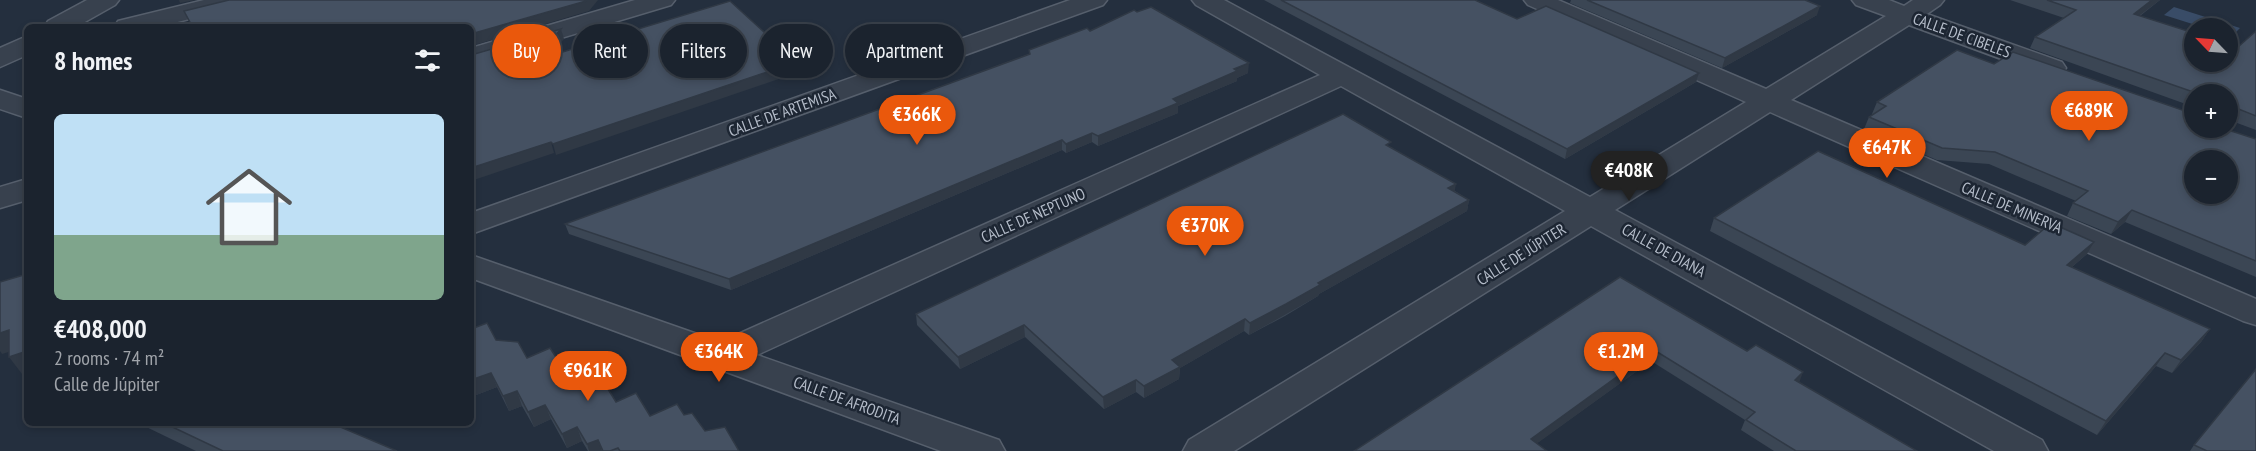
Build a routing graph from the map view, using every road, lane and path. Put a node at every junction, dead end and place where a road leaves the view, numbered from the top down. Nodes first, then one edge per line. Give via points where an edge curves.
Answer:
1 (106, 0) edge
2 (235, 0) edge
3 (662, 0) edge
4 (1094, 0) edge
5 (1204, 0) edge
6 (1537, 0) edge
7 (1865, 0) edge
8 (1918, 7) edge
9 (62, 24) edge
10 (139, 24) edge
11 (24, 46) edge
12 (474, 56) edge
13 (0, 59) edge
14 (1343, 75) junction
15 (2072, 75) edge
16 (0, 99) edge
17 (1768, 100) junction
18 (24, 108) edge
19 (24, 190) edge
20 (0, 198) edge
21 (1591, 210) junction
22 (474, 223) edge
23 (474, 267) edge
24 (2256, 313) edge
25 (724, 355) junction
26 (985, 451) edge
27 (1203, 451) edge
28 (2028, 451) edge

1 - 9 street
2 - 10 street
3 - 12 street
4 - 22 street, CALLE DE ARTEMISA
5 - 14 street, CALLE DE DIANA
6 - 17 street, CALLE DE MINERVA
7 - 8 street, CALLE DE CIBELES
8 - 15 street, CALLE DE CIBELES
8 - 17 street, CALLE DE JÚPITER
11 - 13 street
14 - 21 street, CALLE DE DIANA
14 - 25 street, CALLE DE NEPTUNO
16 - 18 street
17 - 21 street, CALLE DE JÚPITER
17 - 24 street, CALLE DE MINERVA
19 - 20 street
21 - 27 street, CALLE DE JÚPITER
21 - 28 street, CALLE DE DIANA
23 - 25 street, CALLE DE AFRODITA
25 - 26 street, CALLE DE AFRODITA

